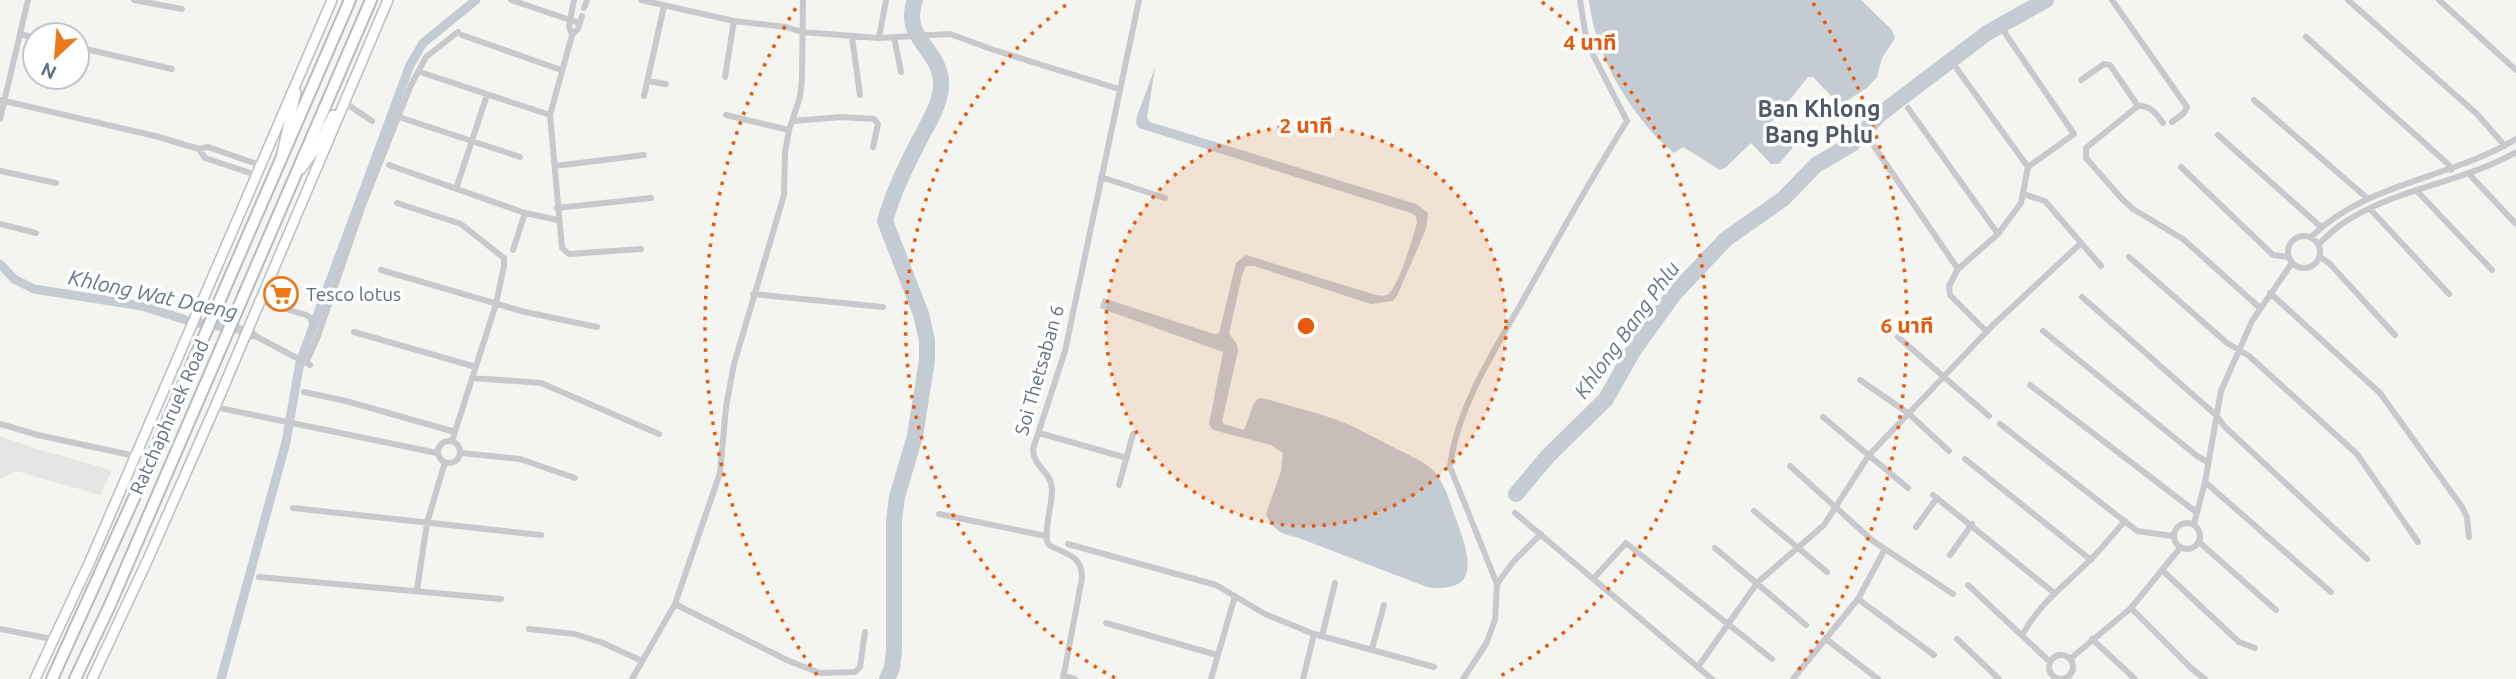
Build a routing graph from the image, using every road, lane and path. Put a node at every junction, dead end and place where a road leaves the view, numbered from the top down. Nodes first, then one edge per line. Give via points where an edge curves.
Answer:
1 (28, 0) edge
2 (134, 0) edge
3 (332, 0) edge
4 (350, 0) edge
5 (371, 0) edge
6 (388, 0) edge
7 (511, 0) edge
8 (574, 0) edge
9 (587, 0) edge
10 (641, 0) edge
11 (803, 0) edge
12 (886, 0) edge
13 (1139, 0) edge
14 (1580, 0) edge
15 (2112, 0) edge
16 (2348, 0) edge
17 (2439, 0) edge
18 (664, 6) junction
19 (182, 9) dead end
20 (582, 16) junction
21 (570, 19) junction
22 (734, 21) junction
23 (802, 32) junction
24 (2005, 33) dead end
25 (20, 34) joint
26 (572, 35) junction
27 (852, 37) junction
28 (894, 37) junction
29 (2306, 37) dead end
30 (879, 38) junction
31 (91, 50) edge
32 (172, 69) dead end
33 (1957, 69) dead end
34 (561, 70) junction
35 (2516, 70) edge
36 (901, 72) dead end
37 (423, 73) dead end
38 (724, 77) dead end
39 (2081, 80) dead end
40 (648, 81) junction
41 (297, 82) junction
42 (666, 83) dead end
43 (1119, 89) junction
44 (349, 90) junction
45 (487, 95) junction
46 (860, 95) dead end
47 (644, 96) dead end
48 (2254, 100) dead end
49 (2, 101) edge
50 (344, 102) junction
51 (2138, 106) junction
52 (1908, 108) dead end
53 (726, 115) dead end
54 (550, 116) junction
55 (402, 118) dead end
56 (0, 119) edge
57 (372, 121) dead end
58 (793, 121) junction
59 (2172, 122) dead end
60 (2163, 123) dead end
61 (789, 130) junction
62 (2218, 135) dead end
63 (1869, 139) dead end
64 (2516, 139) edge
65 (471, 142) junction
66 (2505, 146) junction
67 (873, 147) dead end
68 (199, 149) junction
69 (2516, 152) edge
70 (645, 155) dead end
71 (520, 157) dead end
72 (281, 158) junction
73 (260, 165) junction
74 (389, 165) dead end
75 (555, 166) junction
76 (2028, 167) junction
77 (2181, 167) dead end
78 (2450, 168) junction
79 (0, 172) edge
80 (298, 172) junction
81 (2469, 174) junction
82 (256, 175) junction
83 (1101, 177) junction
84 (2454, 178) junction
85 (56, 183) dead end
86 (456, 188) junction
87 (2416, 190) junction
88 (2023, 194) junction
89 (652, 198) dead end
90 (1165, 198) dead end
91 (2367, 198) junction
92 (397, 203) dead end
93 (557, 208) junction
94 (2370, 209) junction
95 (525, 213) junction
96 (558, 220) junction
97 (0, 224) edge
98 (2516, 224) edge
99 (2321, 227) junction
100 (36, 233) dead end
101 (1998, 234) junction
102 (2311, 237) junction
103 (2081, 243) junction
104 (2319, 244) junction
105 (641, 249) dead end
106 (513, 250) dead end
107 (2129, 257) dead end
108 (2320, 257) junction
109 (2291, 260) junction
110 (2101, 266) dead end
111 (381, 270) dead end
112 (1958, 270) junction
113 (2492, 270) dead end
114 (2270, 293) junction
115 (753, 294) junction
116 (2449, 294) dead end
117 (2082, 297) dead end
118 (260, 301) junction
119 (496, 304) junction
120 (883, 307) dead end
121 (2260, 308) junction
122 (312, 326) dead end
123 (597, 327) dead end
124 (246, 331) junction
125 (2043, 331) dead end
126 (354, 332) dead end
127 (1987, 332) junction
128 (2395, 335) dead end
129 (1898, 337) dead end
130 (2238, 349) junction
131 (476, 367) junction
132 (1943, 376) junction
133 (472, 378) junction
134 (1860, 380) dead end
135 (2030, 385) dead end
136 (304, 392) dead end
137 (215, 407) junction
138 (1908, 413) junction
139 (2216, 415) junction
140 (1989, 416) dead end
141 (1823, 417) dead end
142 (0, 424) edge
143 (2000, 424) dead end
144 (455, 432) junction
145 (1039, 433) junction
146 (659, 434) dead end
147 (1133, 434) dead end
148 (452, 441) junction
149 (1949, 451) dead end
150 (438, 453) junction
151 (461, 453) junction
152 (135, 456) junction
153 (1869, 456) junction
154 (1128, 458) junction
155 (1965, 459) dead end
156 (445, 462) junction
157 (2208, 462) junction
158 (1790, 466) dead end
159 (575, 478) dead end
160 (2205, 482) junction
161 (1119, 485) dead end
162 (1908, 488) dead end
163 (1836, 507) junction
164 (293, 508) dead end
165 (1754, 511) dead end
166 (2196, 512) junction
167 (1515, 513) dead end
168 (939, 514) dead end
169 (2124, 521) junction
170 (427, 523) junction
171 (1972, 524) junction
172 (2194, 524) junction
173 (1916, 527) dead end
174 (1541, 534) junction
175 (541, 535) dead end
176 (1046, 536) junction
177 (2173, 536) junction
178 (2469, 537) dead end
179 (2199, 542) junction
180 (2418, 542) dead end
181 (1068, 544) dead end
182 (1798, 547) junction
183 (1715, 548) dead end
184 (2180, 548) junction
185 (1885, 549) junction
186 (1950, 555) dead end
187 (2367, 559) dead end
188 (2091, 560) junction
189 (2163, 571) junction
190 (1827, 572) dead end
191 (259, 577) dead end
192 (1594, 579) junction
193 (1335, 583) dead end
194 (1757, 583) junction
195 (1497, 584) junction
196 (1968, 585) dead end
197 (416, 590) junction
198 (2053, 592) junction
199 (2331, 592) dead end
200 (1953, 594) dead end
201 (1235, 596) junction
202 (501, 599) dead end
203 (1858, 599) junction
204 (675, 604) junction
205 (1384, 605) dead end
206 (2131, 608) junction
207 (2277, 610) dead end
208 (1106, 623) dead end
209 (1726, 624) junction
210 (1806, 625) dead end
211 (0, 629) edge
212 (529, 629) dead end
213 (865, 632) dead end
214 (1318, 635) junction
215 (2022, 635) junction
216 (52, 639) junction
217 (1826, 639) junction
218 (1957, 639) dead end
219 (2092, 639) junction
220 (2255, 648) dead end
221 (1372, 649) junction
222 (1934, 654) dead end
223 (1217, 655) junction
224 (1772, 659) dead end
225 (2070, 659) junction
226 (642, 661) junction
227 (2050, 662) junction
228 (1434, 667) dead end
229 (1698, 667) junction
230 (1063, 677) edge
231 (2050, 677) edge
232 (38, 679) edge
233 (52, 679) edge
234 (75, 679) edge
235 (92, 679) edge
236 (632, 679) edge
237 (1075, 679) edge
238 (1211, 679) edge
239 (1303, 679) edge
240 (1463, 679) edge
241 (1712, 679) edge
242 (1793, 679) edge
243 (1878, 679) edge
244 (1999, 679) edge
245 (2065, 679) edge
246 (2135, 679) edge
247 (2205, 679) edge

1 - 25 street
2 - 19 street
3 - 41 main road, Ratchaphruek Road
4 - 72 main road, Ratchaphruek Road
5 - 80 main road, Ratchaphruek Road
6 - 44 main road, Ratchaphruek Road
7 - 21 street
8 - 21 street
9 - 20 street
10 - 18 street
11 - 23 street
12 - 30 street
13 - 43 street, Soi Thetsaban 6
14 - 195 street via 1587,43 1627,121 1490,359 1452,447 1450,467
15 - 59 street via 2187,107
16 - 66 street via 2477,114
17 - 35 street
18 - 22 street
18 - 40 street
20 - 21 street
20 - 26 street
21 - 26 street
22 - 23 street
22 - 38 street
23 - 27 street
23 - 58 street via 802,79
24 - 76 street via 2074,134
25 - 49 street
26 - 34 street
27 - 30 street
27 - 46 street
28 - 30 street
28 - 36 street
28 - 43 street via 950,34
29 - 78 street
31 - 32 street
33 - 76 street
34 - 54 street
34 - 124 street via 460,34 426,57 362,208 307,363
37 - 45 street
39 - 51 street via 2104,64 2110,65
40 - 42 street
40 - 47 street
41 - 72 main road
41 - 73 main road, Ratchaphruek Road
43 - 83 street, Soi Thetsaban 6
44 - 50 main road, Ratchaphruek Road
44 - 80 main road
45 - 54 street
45 - 65 street
48 - 91 street
49 - 56 street
49 - 68 street
50 - 57 street
50 - 118 main road, Ratchaphruek Road
51 - 60 street via 2150,108
51 - 121 street via 2086,148 2086,158 2133,209 2183,239
52 - 101 street
53 - 61 street
54 - 75 street
55 - 65 street
58 - 61 street
58 - 67 street via 874,119 878,124
61 - 115 street via 784,195
62 - 99 street
63 - 112 street
64 - 66 street
65 - 71 street
65 - 86 street
66 - 78 street
68 - 73 street via 208,147
68 - 82 street via 205,158
69 - 81 street
70 - 75 street
72 - 233 main road, Ratchaphruek Road
73 - 82 main road, Ratchaphruek Road
74 - 86 street
75 - 93 street
76 - 88 street
77 - 109 street via 2273,255
78 - 84 street
78 - 91 street
79 - 85 street
80 - 234 main road, Ratchaphruek Road
81 - 84 street
81 - 98 street
82 - 152 main road, Ratchaphruek Road
83 - 90 street
83 - 145 street, Soi Thetsaban 6 via 1065,351
84 - 87 street
86 - 95 street
87 - 94 street
87 - 113 street
88 - 101 street
88 - 103 street via 2045,201
89 - 93 street
91 - 99 street
92 - 119 street via 461,224 504,258
93 - 96 street
94 - 104 street via 2339,226
94 - 116 street
95 - 96 street
95 - 106 street
96 - 105 street via 562,248 569,254
97 - 100 street
99 - 102 street
101 - 112 street
102 - 104 street
102 - 109 street via 2293,241
103 - 110 street
103 - 127 street
104 - 108 street
107 - 130 street
108 - 109 street via 2305,268
108 - 128 street
109 - 114 street
111 - 119 street
112 - 127 street via 1949,286 1950,295
114 - 121 street
114 - 178 street via 2381,393 2462,507
115 - 120 street
115 - 204 street via 734,363 720,473
117 - 139 street
118 - 122 street via 306,315
118 - 124 main road, Ratchaphruek Road
119 - 123 street
119 - 131 street
121 - 130 street
124 - 137 main road, Ratchaphruek Road
125 - 157 street
126 - 131 street
127 - 132 street
129 - 132 street
130 - 139 street
130 - 180 street via 2357,454
131 - 133 street
132 - 138 street
132 - 140 street
133 - 144 street
133 - 146 street via 541,383
134 - 138 street
135 - 166 street
136 - 144 street
137 - 150 street
137 - 235 main road, Ratchaphruek Road
138 - 149 street
138 - 153 street
139 - 157 street
139 - 187 street
141 - 153 street
142 - 152 street
143 - 169 street
144 - 148 street
145 - 154 street
145 - 176 street, Soi Thetsaban 6 via 1033,459 1052,489
147 - 154 street
148 - 150 street via 442,443
148 - 151 street
150 - 156 street
151 - 156 street via 455,461
151 - 159 street via 520,459
152 - 216 main road, Ratchaphruek Road
153 - 162 street
153 - 163 street
154 - 161 street
155 - 188 street
156 - 170 street
157 - 160 street
158 - 163 street
160 - 166 street
160 - 199 street
163 - 182 street via 1824,525
163 - 185 street
164 - 170 street
165 - 182 street
166 - 172 street
167 - 174 street
168 - 176 street
169 - 177 street via 2141,533
169 - 188 street
170 - 175 street
170 - 197 street
171 - 173 street via 1935,496
171 - 186 street
171 - 198 street
172 - 177 street via 2182,523
172 - 179 street
174 - 192 street
174 - 195 street
176 - 230 street via 1049,545 1082,566
177 - 184 street
179 - 184 street via 2191,549
179 - 207 street
181 - 201 street via 1216,585
182 - 190 street
182 - 194 street
183 - 194 street
184 - 189 street
185 - 200 street
185 - 203 street
188 - 198 street
189 - 206 street
189 - 220 street via 2239,642
191 - 197 street
192 - 209 street via 1626,543
192 - 229 street
193 - 214 street
194 - 209 street
194 - 210 street
195 - 240 street via 1495,620 1486,644
196 - 215 street
197 - 202 street
198 - 215 street
201 - 214 street via 1265,614
201 - 223 street
203 - 217 street
203 - 222 street
204 - 213 street via 820,673 855,672 860,667
204 - 226 street
205 - 221 street
206 - 219 street
206 - 247 street
208 - 223 street
209 - 224 street
209 - 229 street
211 - 216 street
212 - 226 street via 575,634
214 - 221 street
214 - 239 street
215 - 227 street
216 - 232 main road, Ratchaphruek Road
217 - 242 street
217 - 243 street
218 - 244 street
219 - 225 street
219 - 246 street
221 - 228 street
223 - 238 street
225 - 227 street via 2057,655
225 - 245 street via 2071,672
226 - 236 street
227 - 231 street
229 - 241 street
230 - 237 street
231 - 245 street

